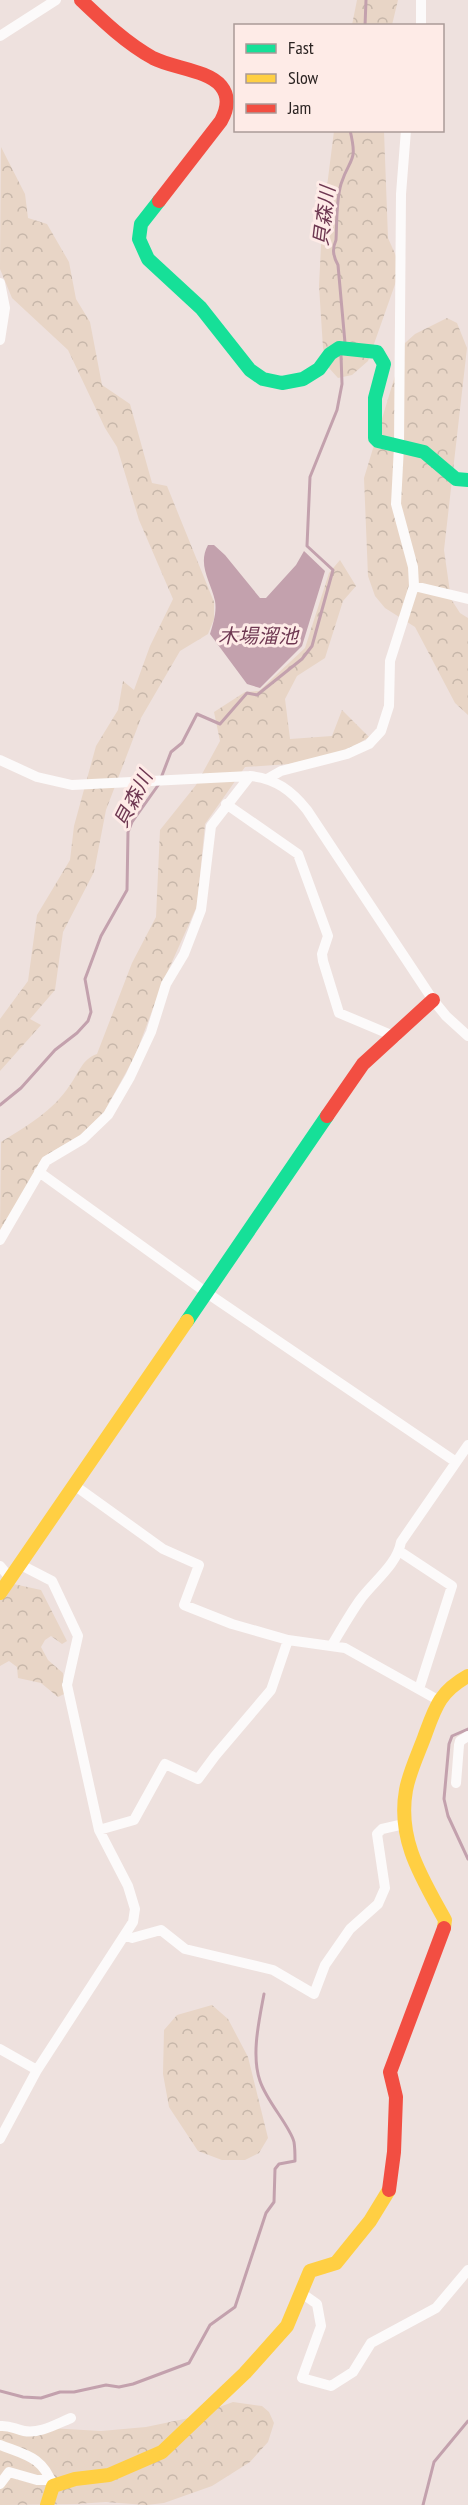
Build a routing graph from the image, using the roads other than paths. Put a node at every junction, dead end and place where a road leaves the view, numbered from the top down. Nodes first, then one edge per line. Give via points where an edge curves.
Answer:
1 (56, 0) edge
2 (81, 0) edge
3 (421, 0) edge
4 (421, 24) edge
5 (0, 36) edge
6 (406, 132) edge
7 (0, 283) edge
8 (0, 340) edge
9 (399, 446) junction
10 (468, 480) edge
11 (414, 586) junction
12 (468, 599) edge
13 (0, 760) edge
14 (250, 776) junction
15 (267, 779) junction
16 (226, 804) junction
17 (433, 1000) junction
18 (468, 1036) edge
19 (396, 1037) junction
20 (39, 1172) junction
21 (0, 1240) edge
22 (207, 1293) junction
23 (468, 1445) edge
24 (456, 1462) junction
25 (74, 1485) junction
26 (399, 1551) junction
27 (19, 1564) junction
28 (0, 1566) edge
29 (10, 1578) junction
30 (0, 1593) edge
31 (288, 1640) junction
32 (332, 1645) junction
33 (468, 1676) edge
34 (419, 1689) junction
35 (438, 1700) junction
36 (468, 1736) edge
37 (456, 1783) dead end
38 (404, 1824) junction
39 (99, 1830) junction
40 (125, 1935) junction
41 (0, 2049) edge
42 (37, 2070) junction
43 (0, 2139) edge
44 (468, 2270) edge
45 (300, 2292) junction
46 (71, 2418) dead end
47 (0, 2426) edge
48 (0, 2445) edge
49 (52, 2483) junction
50 (0, 2484) edge
51 (47, 2505) edge

1 - 5 street
2 - 9 street via 133,45 167,64 216,81 226,97 227,107 221,121 141,224 139,239 148,259 201,308 250,370 269,381 303,379 339,348 377,352 383,369 375,398 373,433 378,441
3 - 4 street
6 - 9 street via 401,194
7 - 8 street via 5,308
9 - 10 street via 424,452 456,478
9 - 11 street via 396,504 413,567
11 - 12 street
11 - 15 street via 390,661 389,706 381,732 357,750 281,771
13 - 14 street via 37,777 72,785
14 - 15 street
14 - 16 street
15 - 17 street via 284,787 303,805
16 - 19 street via 298,854 328,936 322,954 339,1013
16 - 20 street via 211,826 201,910 184,954 166,984 151,1032 130,1077 108,1115 83,1139 46,1161
17 - 18 street
17 - 19 street
19 - 22 street via 363,1064
20 - 21 street
20 - 22 street
22 - 24 street
22 - 25 street
23 - 24 street
24 - 26 street via 401,1542
25 - 27 street
25 - 31 street via 164,1549 199,1565 184,1605
26 - 32 street via 358,1603
26 - 34 street via 452,1586
27 - 29 street
27 - 39 street via 52,1581 78,1636 67,1685
28 - 29 street
29 - 30 street
31 - 32 street
31 - 39 street via 271,1690 198,1779 165,1764 134,1820
32 - 34 street via 345,1648
33 - 35 street via 453,1684
34 - 35 street
35 - 38 street via 406,1789
36 - 37 street via 460,1741
38 - 40 street via 377,1834 385,1888 378,1904 350,1929 325,1965 314,1994 273,1970 185,1949 161,1930 137,1937
38 - 45 street via 414,1863 445,1920 390,2072 396,2097 389,2193 336,2263 310,2271
39 - 40 street via 128,1886 135,1909
40 - 42 street
41 - 42 street
42 - 43 street
44 - 45 street via 436,2308 371,2343 353,2372 331,2386 302,2378 321,2326 317,2304
45 - 49 street via 287,2326 245,2373 162,2452 109,2475
46 - 47 street via 40,2431
48 - 49 street via 42,2464
49 - 50 street via 9,2472
49 - 51 street

